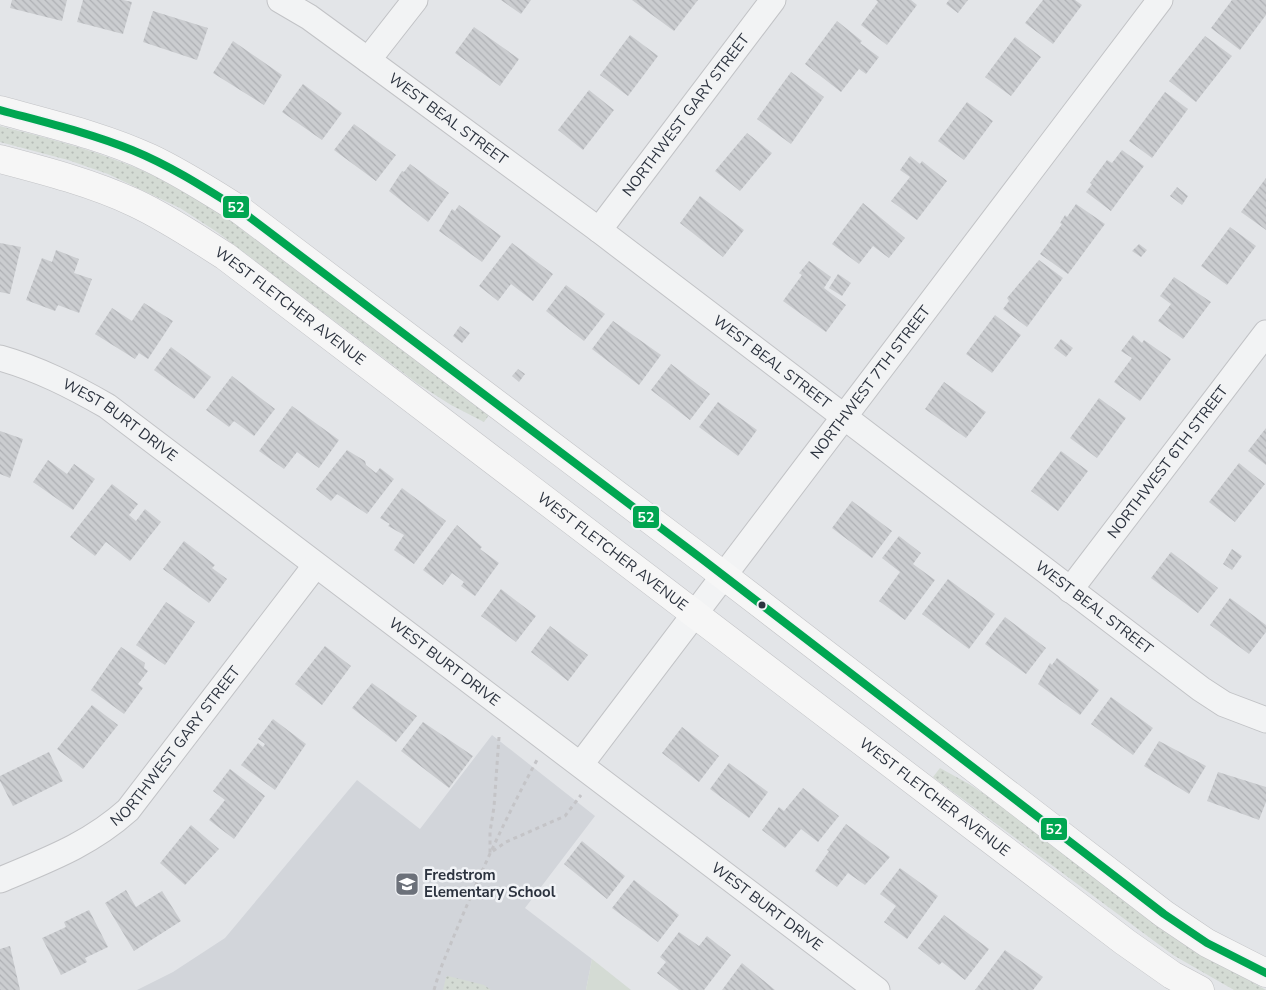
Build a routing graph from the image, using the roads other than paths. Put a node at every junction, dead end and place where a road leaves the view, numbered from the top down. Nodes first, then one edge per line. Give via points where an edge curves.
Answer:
1 (280, 0) edge
2 (415, 0) edge
3 (773, 0) edge
4 (1160, 0) edge
5 (368, 60) junction
6 (0, 110) edge
7 (0, 159) edge
8 (599, 230) junction
9 (1266, 333) edge
10 (0, 358) edge
11 (843, 417) junction
12 (315, 566) junction
13 (725, 576) junction
14 (1070, 590) junction
15 (696, 614) junction
16 (1266, 720) edge
17 (590, 771) junction
18 (0, 880) edge
19 (1266, 973) edge
20 (877, 990) edge
21 (1200, 990) edge

1 - 5 street, WEST BEAL STREET
2 - 5 street
3 - 8 street, NORTHWEST GARY STREET
4 - 11 street, NORTHWEST 7TH STREET
5 - 8 street, WEST BEAL STREET
6 - 13 main road via 108,141 149,158 240,210
7 - 15 main road, WEST FLETCHER AVENUE via 92,186 135,203 224,256
8 - 11 street, WEST BEAL STREET
9 - 14 street, NORTHWEST 6TH STREET
10 - 12 street, WEST BURT DRIVE via 40,370 107,406
11 - 13 street, NORTHWEST 7TH STREET
11 - 14 street, WEST BEAL STREET
12 - 17 street, WEST BURT DRIVE
12 - 18 street, NORTHWEST GARY STREET via 128,810 74,849
13 - 15 street, NORTHWEST 7TH STREET
13 - 19 main road via 1164,914 1207,943
14 - 16 street, WEST BEAL STREET via 1208,694 1224,704
15 - 17 street, NORTHWEST 7TH STREET
15 - 21 main road, WEST FLETCHER AVENUE via 1125,942
17 - 20 street, WEST BURT DRIVE

